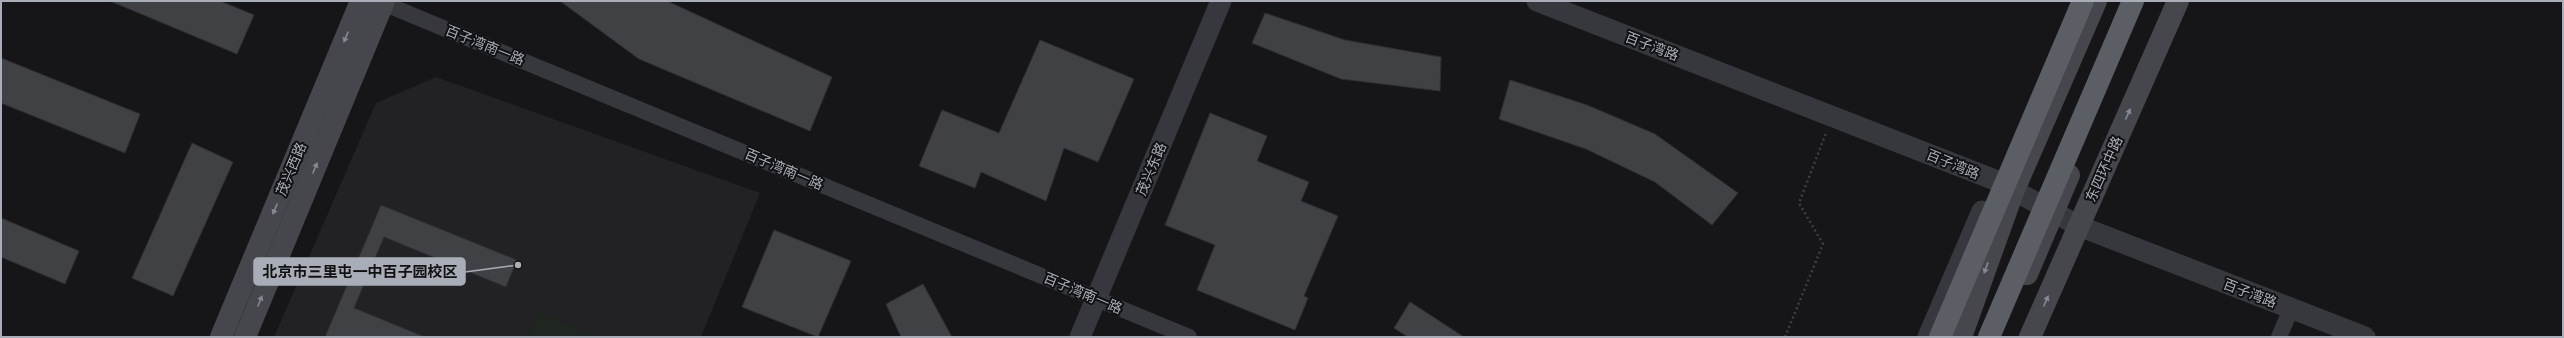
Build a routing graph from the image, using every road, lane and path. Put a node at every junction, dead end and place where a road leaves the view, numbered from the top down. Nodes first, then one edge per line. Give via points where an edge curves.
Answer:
1 (361, 1) edge
2 (1222, 1) edge
3 (1537, 1) edge
4 (2072, 1) edge
5 (2083, 1) edge
6 (2096, 1) edge
7 (2133, 1) edge
8 (2137, 1) edge
9 (2178, 1) edge
10 (382, 2) edge
11 (1832, 116) junction
12 (1995, 180) junction
13 (2013, 192) junction
14 (2055, 213) junction
15 (2079, 226) junction
16 (1097, 299) junction
17 (2291, 309) junction
18 (221, 337) edge
19 (245, 337) edge
20 (1080, 337) edge
21 (1189, 337) edge
22 (1785, 337) edge
23 (1928, 337) edge
24 (1940, 337) edge
25 (1962, 337) edge
26 (1989, 337) edge
27 (2000, 337) edge
28 (2030, 337) edge
29 (2279, 337) edge
30 (2365, 337) edge

1 -> 18 main road, 茂兴西路
2 - 16 street, 茂兴东路
3 - 11 street, 百子湾路
4 - 12 street
5 - 24 highway, bridge
6 - 13 main road
7 - 26 highway, bridge
8 - 14 main road, 东四环中路
15 -> 9 main road, 东四环中路
10 - 16 street, 百子湾南一路
19 -> 10 main road, 茂兴西路
11 - 12 street, 百子湾路
11 - 22 path via 1799,203 1823,244
12 - 13 street, 百子湾路
12 - 23 street
13 - 14 street, 百子湾路
13 -> 25 main road
14 - 15 street, 百子湾路
14 - 27 main road, 东四环中路
15 - 17 street, 百子湾路
28 -> 15 main road, 东四环中路
16 - 20 street, 茂兴东路
16 - 21 street, 百子湾南一路
17 - 29 street
17 - 30 street, 百子湾路

